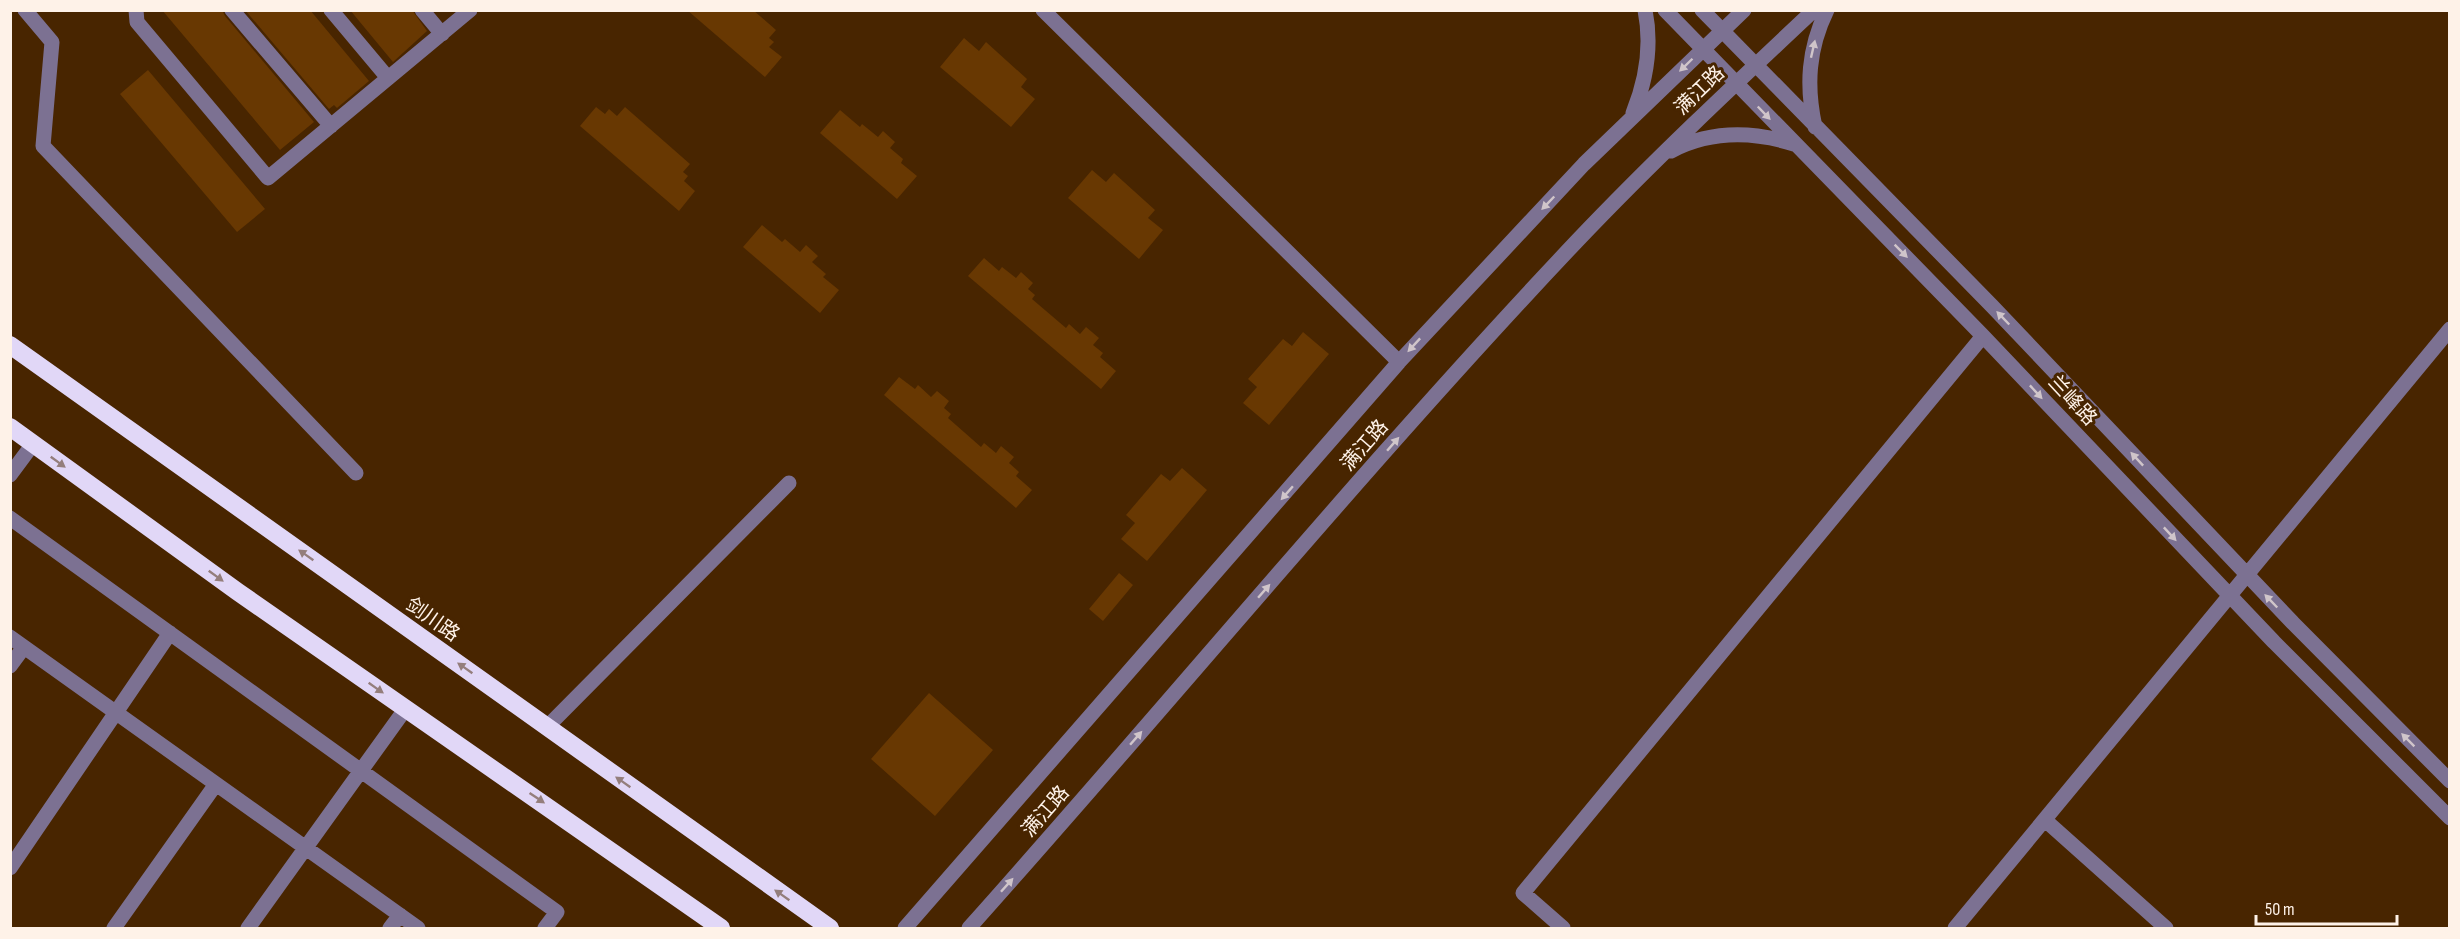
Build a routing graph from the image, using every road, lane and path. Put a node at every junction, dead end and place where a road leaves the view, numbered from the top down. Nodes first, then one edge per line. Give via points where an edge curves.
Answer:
1 (25, 10) edge
2 (136, 10) edge
3 (232, 10) edge
4 (331, 10) edge
5 (422, 10) edge
6 (470, 10) edge
7 (1043, 10) edge
8 (1645, 10) edge
9 (1665, 10) edge
10 (1702, 10) edge
11 (1744, 10) edge
12 (1814, 10) edge
13 (1827, 10) edge
14 (1722, 31) junction
15 (441, 34) junction
16 (1702, 50) junction
17 (1755, 66) junction
18 (388, 78) junction
19 (1736, 84) junction
20 (1630, 119) junction
21 (331, 126) junction
22 (1815, 127) junction
23 (1794, 144) junction
24 (1661, 156) junction
25 (2450, 329) edge
26 (1983, 336) junction
27 (10, 345) edge
28 (1399, 362) junction
29 (10, 427) edge
30 (33, 444) junction
31 (356, 473) dead end
32 (10, 475) edge
33 (789, 483) dead end
34 (10, 518) edge
35 (2246, 575) junction
36 (2229, 596) junction
37 (170, 633) junction
38 (10, 637) edge
39 (24, 647) junction
40 (10, 666) edge
41 (406, 708) junction
42 (116, 712) junction
43 (547, 727) junction
44 (361, 771) junction
45 (2450, 781) edge
46 (216, 784) junction
47 (2450, 818) edge
48 (2045, 820) junction
49 (306, 848) junction
50 (10, 868) edge
51 (400, 915) junction
52 (114, 928) edge
53 (248, 928) edge
54 (390, 928) edge
55 (418, 928) edge
56 (545, 928) edge
57 (721, 928) edge
58 (830, 928) edge
59 (905, 928) edge
60 (969, 928) edge
61 (1563, 928) edge
62 (1955, 928) edge
63 (2166, 928) edge

1 - 31 street via 52,42 43,146
2 - 21 street via 137,22 268,178
3 - 21 street
4 - 18 street
5 - 15 street
6 - 15 street
7 - 28 street
8 - 20 street via 1647,57 1639,99
9 - 16 street, 兰峰路
10 - 14 street, 兰峰路
11 - 14 street, 满江路
12 - 17 street, 满江路
22 -> 13 street via 1809,77 1814,42
14 - 16 street, 满江路
14 - 17 street, 兰峰路
15 - 18 street
16 - 19 street, 兰峰路
16 -> 20 street, 满江路
17 - 19 street, 满江路
17 - 22 street, 兰峰路
18 - 21 street
19 -> 23 street, 兰峰路
19 - 24 street, 满江路
20 -> 28 street, 满江路
35 -> 22 street, 兰峰路 via 1992,306
23 - 24 street via 1757,135 1719,135
23 -> 26 street, 兰峰路
60 -> 24 street, 满江路 via 1462,366
25 - 35 street
26 -> 36 street, 兰峰路
26 - 61 street via 1523,893
43 -> 27 highway, 剑川路
28 -> 59 street, 满江路
29 - 30 highway
30 - 32 street
30 -> 41 highway
33 - 43 street
34 - 37 street
35 - 36 street
45 -> 35 street, 兰峰路
36 - 47 street, 兰峰路
36 - 48 street
37 - 42 street
37 - 44 street
38 - 39 street
39 - 40 street
39 - 42 street
41 - 44 street
41 -> 57 highway
42 - 46 street
42 - 50 street
58 -> 43 highway, 剑川路
44 - 49 street
44 - 56 street via 557,912
46 - 49 street
46 - 52 street
48 - 62 street
48 - 63 street
49 - 51 street
49 - 53 street
51 - 54 street
51 - 55 street

